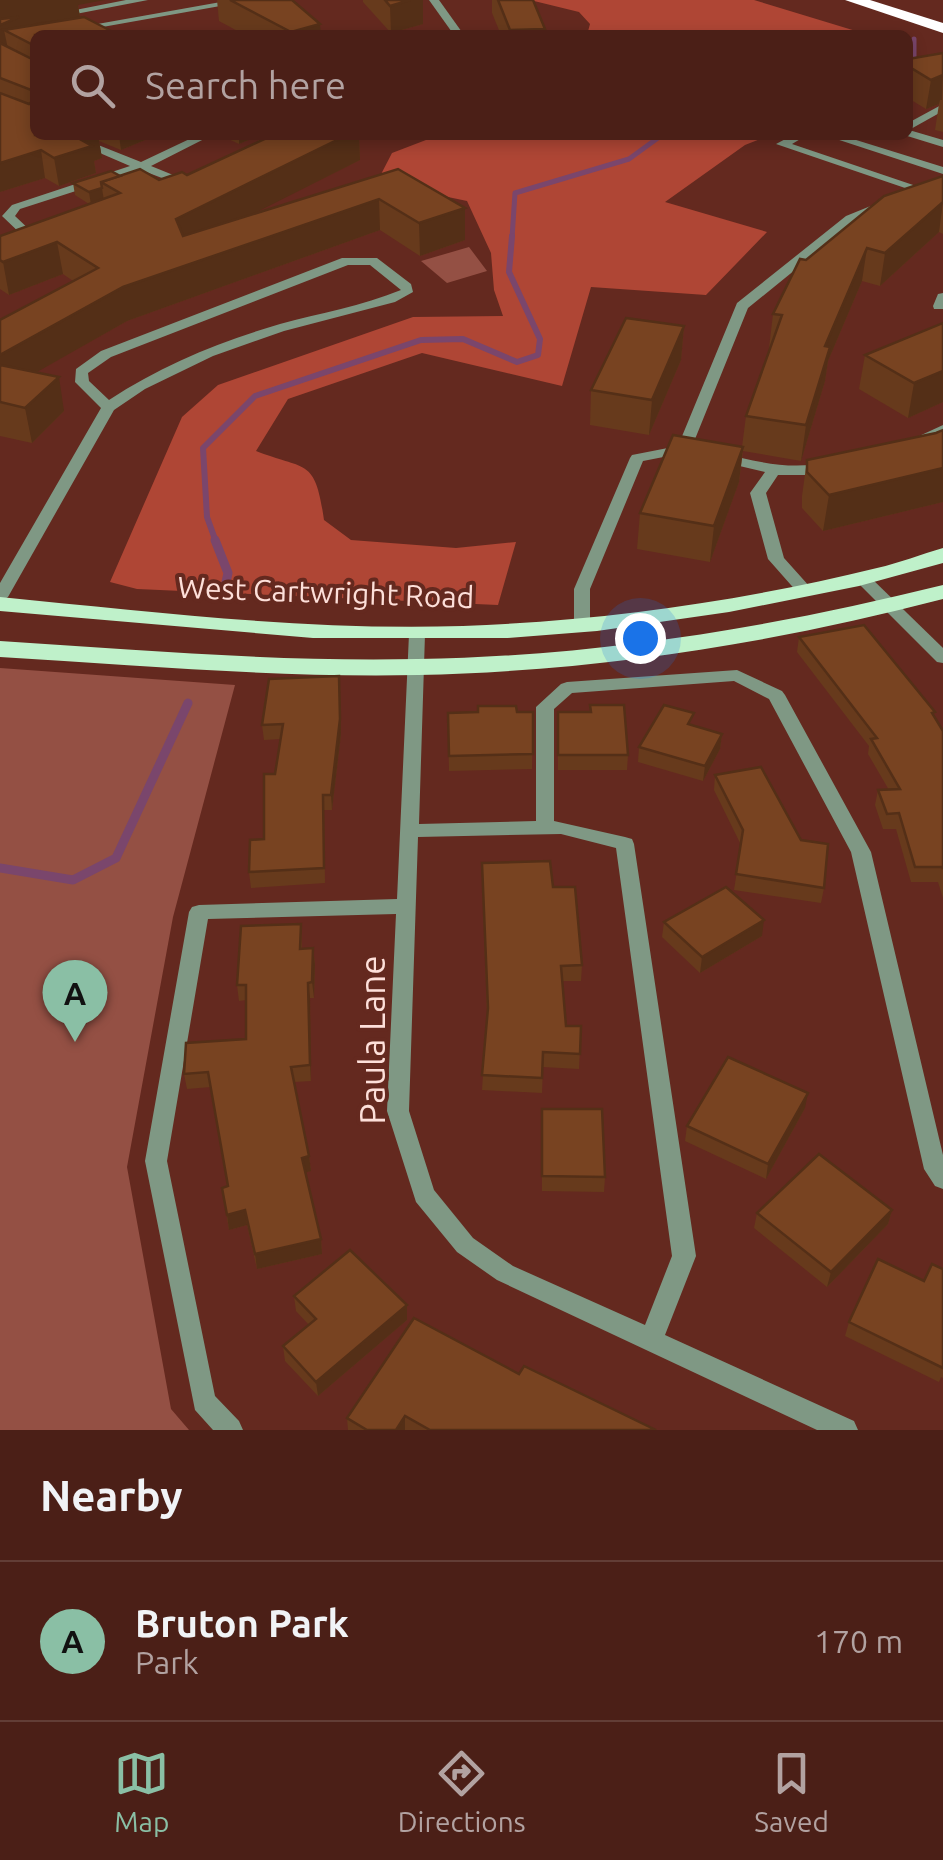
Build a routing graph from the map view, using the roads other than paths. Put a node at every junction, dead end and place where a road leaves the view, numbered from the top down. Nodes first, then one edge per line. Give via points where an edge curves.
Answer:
1 (143, 0) edge
2 (249, 0) edge
3 (434, 0) edge
4 (854, 0) edge
5 (900, 0) edge
6 (943, 11) edge
7 (36, 19) dead end
8 (75, 28) edge
9 (943, 28) edge
10 (455, 30) edge
11 (943, 108) edge
12 (913, 127) edge
13 (913, 132) edge
14 (76, 140) edge
15 (197, 140) edge
16 (791, 140) edge
17 (841, 140) edge
18 (943, 144) edge
19 (142, 166) junction
20 (195, 175) edge
21 (179, 181) junction
22 (935, 182) edge
23 (164, 186) edge
24 (45, 227) edge
25 (108, 407) junction
26 (943, 429) edge
27 (900, 448) edge
28 (684, 449) junction
29 (844, 462) edge
30 (774, 470) junction
31 (943, 554) edge
32 (863, 578) junction
33 (804, 590) junction
34 (943, 592) edge
35 (0, 600) edge
36 (891, 606) junction
37 (582, 627) junction
38 (417, 634) junction
39 (0, 649) edge
40 (943, 658) edge
41 (417, 667) junction
42 (545, 828) junction
43 (408, 831) junction
44 (406, 906) junction
45 (943, 1179) edge
46 (651, 1340) junction
47 (230, 1430) edge
48 (845, 1430) edge

1 - 7 street
2 - 8 street
3 - 10 street
4 - 9 highway
5 - 6 highway
11 - 12 street
13 - 18 street
14 - 19 street
15 - 19 street
16 - 22 street via 782,144
17 - 22 street
19 - 21 street
19 - 24 street via 16,206 8,216 20,235
20 - 21 street
21 - 23 street
22 - 28 street via 850,219 742,306
25 - 25 street via 207,350 390,299 407,287 373,261 346,261 106,354 81,372 82,382
25 - 35 street
26 - 27 street
28 - 30 street
28 - 37 street via 637,458 582,589
29 - 30 street
30 - 33 street via 758,493 776,559
31 - 32 main road, West Cartwright Road
32 - 33 main road, West Cartwright Road
32 - 36 street
33 - 37 main road, West Cartwright Road
34 - 36 main road
35 - 38 main road, West Cartwright Road via 246,626
36 - 40 street
36 - 41 main road via 632,652
37 - 38 main road, West Cartwright Road
38 - 41 street, Paula Lane
39 - 41 main road
41 - 43 street, Paula Lane
42 - 43 street
42 - 45 street via 545,706 567,688 737,675 776,695 861,852 935,1170
42 - 46 street via 625,844 684,1256
43 - 44 street, Paula Lane
44 - 46 street, Paula Lane via 398,1110 424,1195 465,1245 505,1272
44 - 47 street via 199,912 156,1161 204,1402
46 - 48 street, Paula Lane

